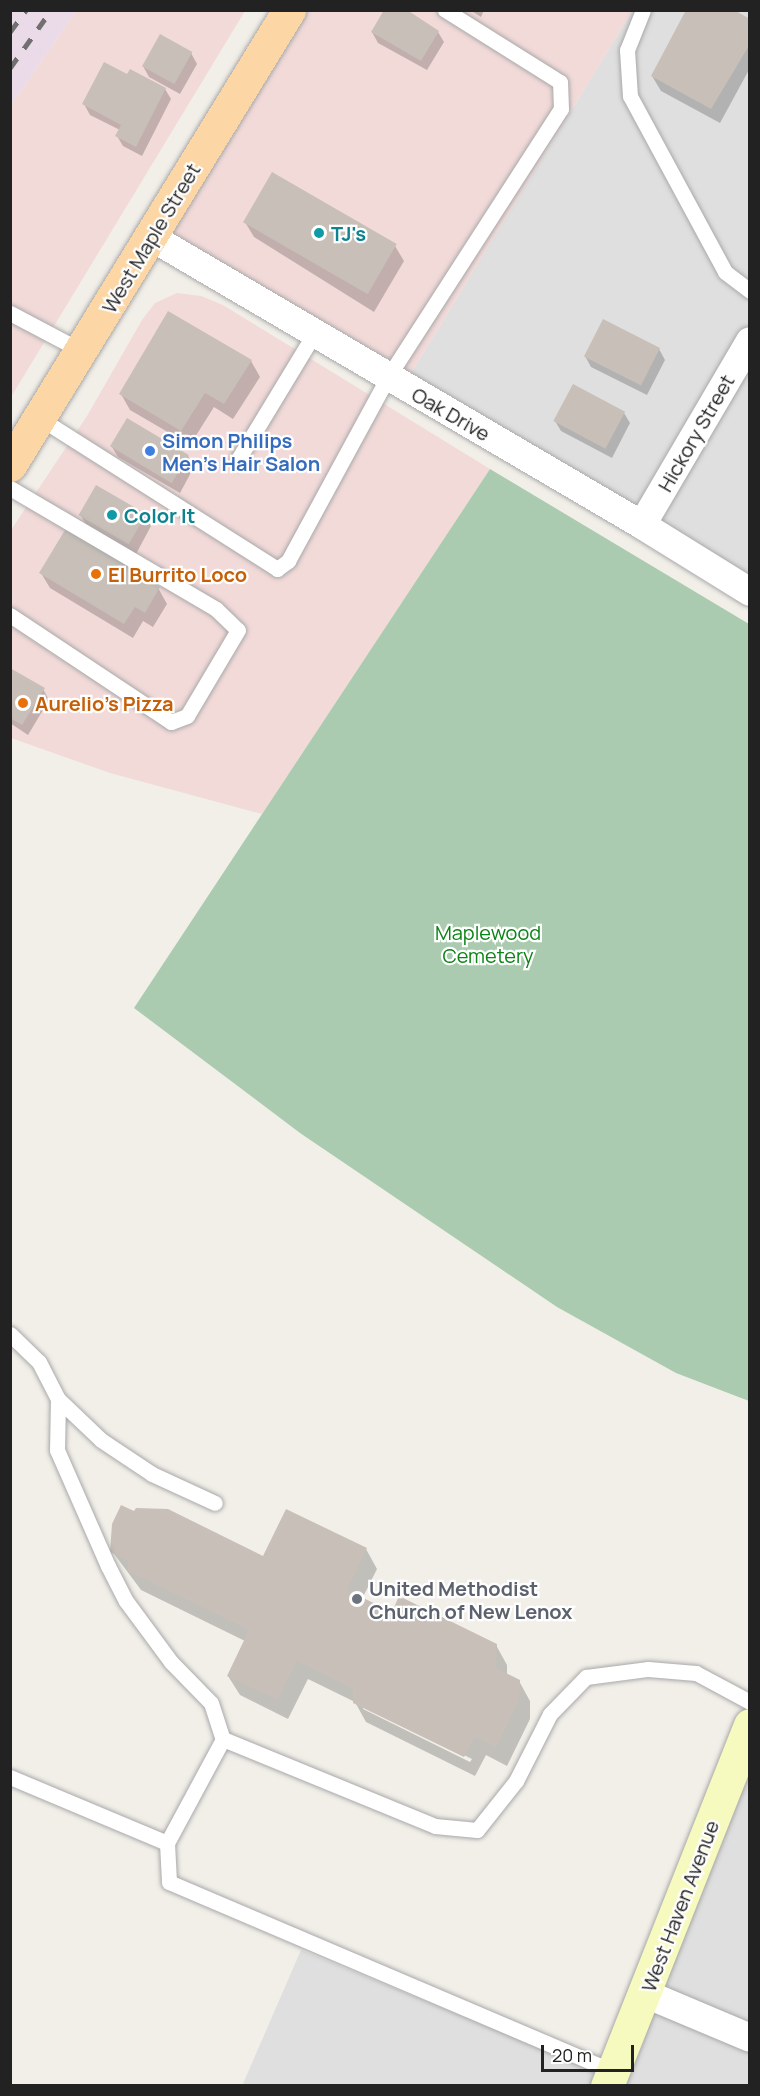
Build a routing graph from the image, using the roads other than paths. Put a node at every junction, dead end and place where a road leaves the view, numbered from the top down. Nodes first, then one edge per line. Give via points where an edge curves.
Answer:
1 (289, 10) edge
2 (445, 10) edge
3 (644, 10) edge
4 (151, 237) junction
5 (750, 291) edge
6 (11, 314) edge
7 (314, 334) junction
8 (750, 341) edge
9 (82, 351) junction
10 (387, 377) junction
11 (41, 419) junction
12 (237, 461) dead end
13 (10, 465) edge
14 (10, 488) edge
15 (642, 525) junction
16 (750, 592) edge
17 (10, 615) edge
18 (10, 1334) edge
19 (58, 1399) junction
20 (215, 1503) dead end
21 (750, 1702) edge
22 (750, 1725) edge
23 (223, 1739) junction
24 (10, 1777) edge
25 (167, 1844) junction
26 (646, 1994) junction
27 (750, 2038) edge
28 (610, 2078) edge

1 - 4 main road, West Maple Street
2 - 10 lane via 544,69 560,82 563,98 553,123
3 - 5 lane via 627,50 630,96 725,272
4 - 7 street, Oak Drive
4 - 9 main road, West Maple Street
6 - 9 lane
7 - 10 street, Oak Drive
7 - 12 lane
8 - 15 street, Hickory Street
9 - 11 main road, West Maple Street
10 - 11 lane via 288,561 277,569
10 - 15 street, Oak Drive
11 - 13 main road, West Maple Street
14 - 17 lane via 216,609 238,630 186,716 171,722
15 - 16 street, Oak Drive
18 - 19 lane via 39,1362
19 - 20 lane via 110,1446 152,1474
19 - 23 lane via 57,1450 108,1566 138,1618 171,1662 211,1704
21 - 23 lane via 696,1673 648,1669 586,1677 550,1714 516,1781 477,1830 435,1826
22 - 26 street, West Haven Avenue
23 - 25 lane
24 - 25 lane
25 - 28 lane via 169,1882
26 - 27 street
26 - 28 street, West Haven Avenue

